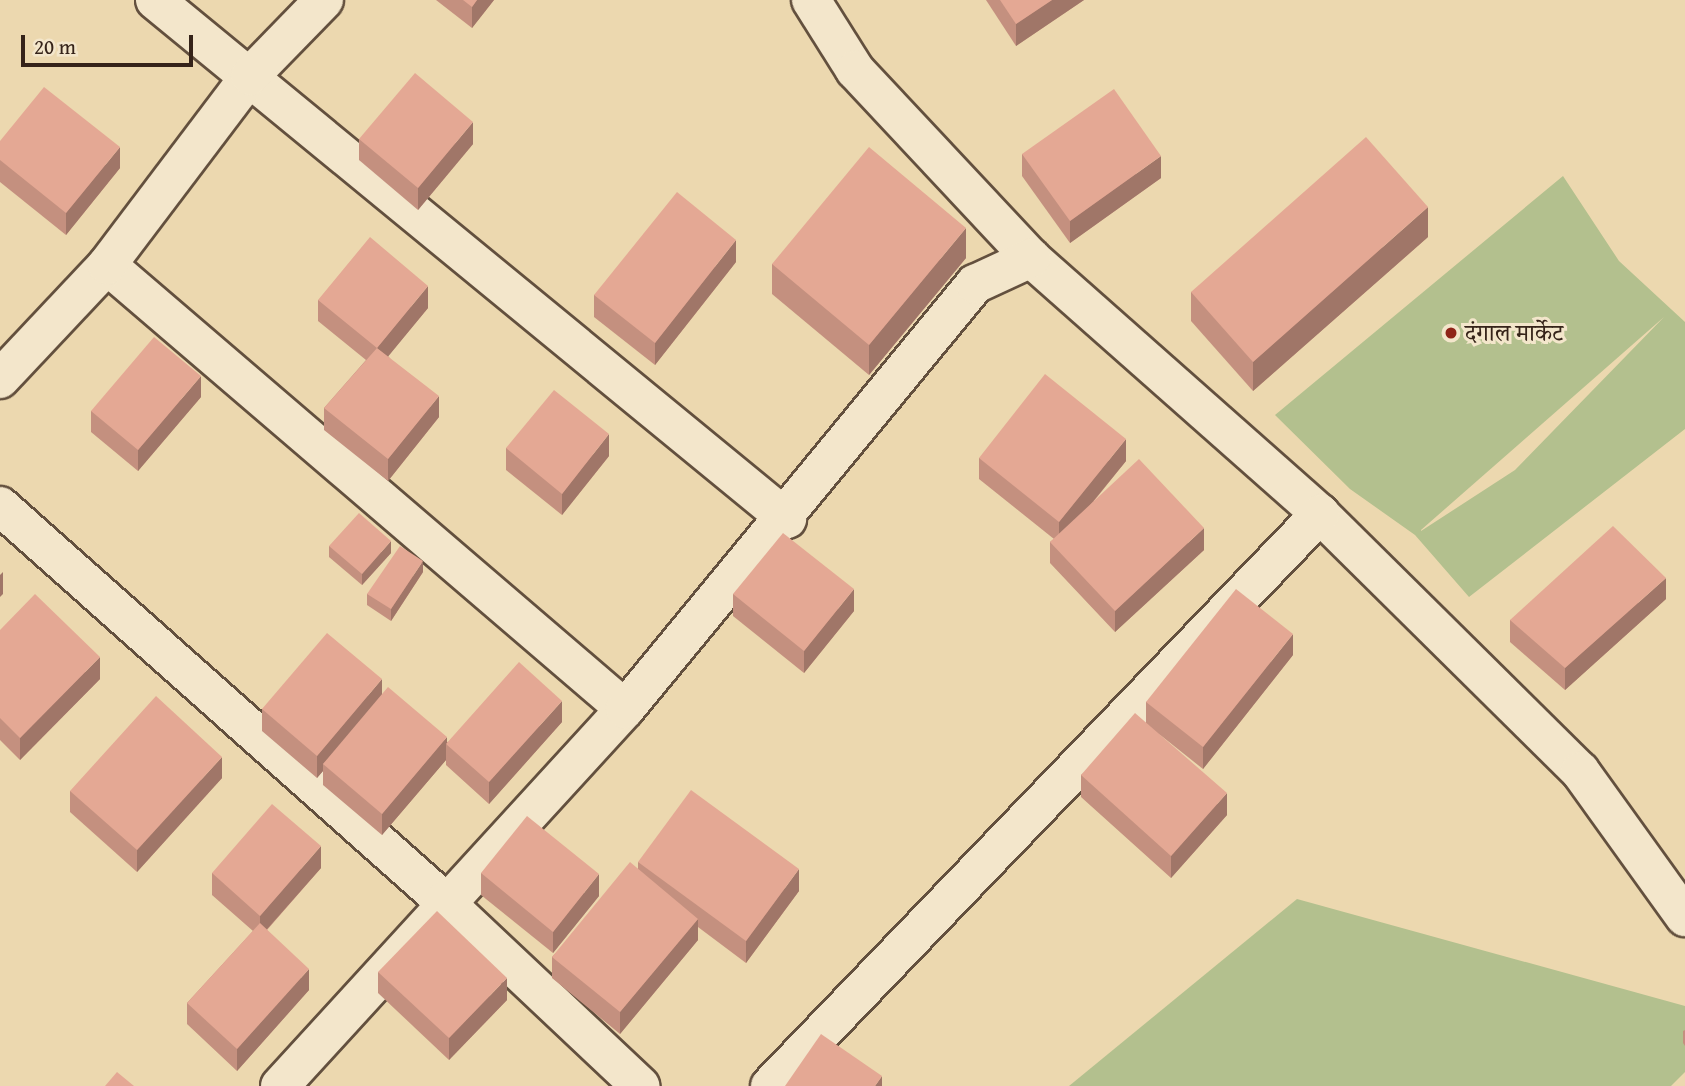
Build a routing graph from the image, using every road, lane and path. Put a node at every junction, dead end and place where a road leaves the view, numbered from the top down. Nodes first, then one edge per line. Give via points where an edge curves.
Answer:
1 (155, 0) edge
2 (324, 0) edge
3 (811, 0) edge
4 (250, 76) junction
5 (1031, 258) junction
6 (107, 265) junction
7 (0, 379) edge
8 (0, 506) edge
9 (1321, 514) junction
10 (787, 519) junction
11 (625, 709) junction
12 (444, 901) junction
13 (1685, 917) edge
14 (638, 1085) edge
15 (280, 1086) edge
16 (770, 1086) edge

1 - 4 street
2 - 4 street
3 - 5 street via 855,70
4 - 6 street
4 - 10 street
5 - 9 street
5 - 10 street via 975,284
6 - 7 street
6 - 11 street
8 - 12 street
9 - 13 street via 1580,771
9 - 16 street
10 - 11 street
11 - 12 street
12 - 14 street
12 - 15 street

